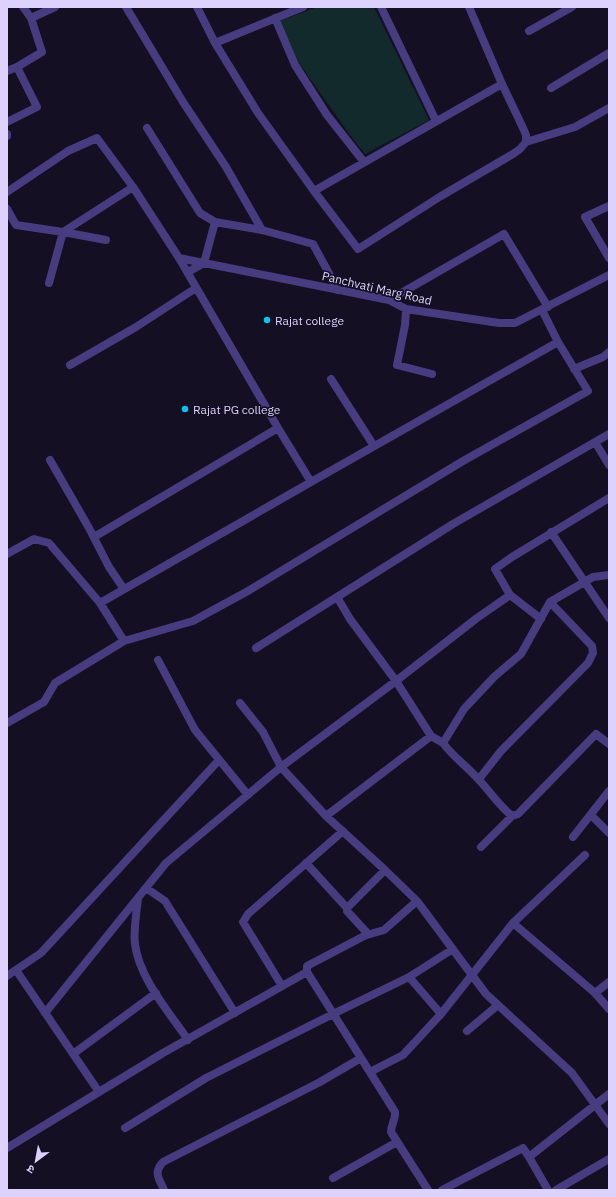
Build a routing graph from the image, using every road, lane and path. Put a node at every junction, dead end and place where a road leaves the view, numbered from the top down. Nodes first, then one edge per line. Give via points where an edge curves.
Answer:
1 (23, 7) edge
2 (55, 7) edge
3 (126, 7) edge
4 (197, 7) edge
5 (302, 7) edge
6 (380, 7) edge
7 (469, 7) edge
8 (572, 7) edge
9 (31, 18) junction
10 (275, 18) junction
11 (529, 31) dead end
12 (215, 43) junction
13 (609, 53) edge
14 (17, 66) junction
15 (7, 71) edge
16 (502, 84) junction
17 (551, 88) dead end
18 (609, 108) edge
19 (436, 121) junction
20 (7, 122) edge
21 (147, 128) dead end
22 (526, 142) junction
23 (364, 162) junction
24 (133, 187) junction
25 (314, 191) junction
26 (7, 192) edge
27 (609, 206) edge
28 (7, 209) edge
29 (215, 222) junction
30 (262, 230) junction
31 (63, 232) junction
32 (106, 240) dead end
33 (179, 258) junction
34 (609, 258) edge
35 (204, 263) junction
36 (188, 272) junction
37 (609, 275) edge
38 (49, 283) dead end
39 (196, 288) junction
40 (338, 290) junction
41 (389, 300) junction
42 (406, 308) junction
43 (545, 308) junction
44 (558, 342) junction
45 (609, 352) edge
46 (70, 365) dead end
47 (574, 369) junction
48 (432, 374) dead end
49 (331, 379) dead end
50 (278, 428) junction
51 (609, 434) edge
52 (595, 442) junction
53 (374, 446) junction
54 (50, 460) dead end
55 (609, 465) edge
56 (311, 482) junction
57 (609, 498) edge
58 (551, 532) junction
59 (94, 537) junction
60 (7, 554) edge
61 (609, 575) edge
62 (585, 582) junction
63 (124, 590) junction
64 (510, 595) junction
65 (337, 597) junction
66 (550, 602) junction
67 (100, 603) junction
68 (541, 618) junction
69 (609, 618) edge
70 (124, 641) junction
71 (256, 648) dead end
72 (158, 660) dead end
73 (396, 681) junction
74 (240, 703) dead end
75 (7, 723) edge
76 (431, 736) junction
77 (444, 743) junction
78 (609, 744) edge
79 (219, 760) junction
80 (281, 767) junction
81 (479, 779) junction
82 (609, 791) edge
83 (248, 795) junction
84 (591, 815) junction
85 (326, 816) junction
86 (512, 816) junction
87 (343, 831) junction
88 (609, 833) edge
89 (573, 837) dead end
90 (481, 847) dead end
91 (585, 855) dead end
92 (306, 863) junction
93 (385, 870) junction
94 (146, 888) junction
95 (138, 898) junction
96 (417, 901) junction
97 (346, 908) junction
98 (513, 923) junction
99 (367, 935) junction
100 (453, 949) junction
101 (16, 970) junction
102 (307, 972) junction
103 (472, 974) junction
104 (7, 976) edge
105 (409, 977) junction
106 (609, 982) edge
107 (282, 986) junction
108 (156, 993) junction
109 (595, 993) junction
110 (498, 1005) junction
111 (609, 1009) edge
112 (235, 1013) junction
113 (45, 1014) junction
114 (333, 1014) junction
115 (442, 1014) junction
116 (467, 1031) dead end
117 (188, 1040) junction
118 (73, 1054) junction
119 (361, 1058) junction
120 (370, 1072) junction
121 (99, 1092) junction
122 (609, 1094) edge
123 (595, 1104) junction
124 (609, 1124) edge
125 (125, 1128) dead end
126 (398, 1142) junction
127 (7, 1148) edge
128 (528, 1156) junction
129 (609, 1159) edge
130 (333, 1178) dead end
131 (164, 1190) edge
132 (428, 1190) edge
133 (442, 1190) edge
134 (548, 1190) edge
135 (556, 1190) edge

1 - 9 street
2 - 9 street
3 - 30 street via 183,102 226,167
4 - 12 street
5 - 10 street
6 - 19 street
7 - 16 street
8 - 11 street
9 - 14 street via 42,52
10 - 12 street
10 - 23 street via 295,65 327,115
12 - 25 street via 258,113
13 - 17 street
14 - 15 street
14 - 20 street via 37,107
16 - 19 street
16 - 22 street via 526,134
18 - 22 street via 575,128
19 - 23 street
21 - 29 street via 200,213
22 - 25 street via 513,154 358,249
23 - 25 street
24 - 26 street via 97,138 68,151
24 - 31 street
24 - 33 street
27 - 34 street via 585,217
28 - 31 street via 16,225
29 - 30 street
29 - 35 street
30 - 40 street via 313,244
31 - 32 street
31 - 38 street
33 - 35 street, Panchvati Marg Road
33 - 36 street
35 - 36 street
35 - 40 street, Panchvati Marg Road
36 - 39 street
37 - 43 street, Panchvati Marg Road
39 - 46 street
39 - 50 street
40 - 41 street, Panchvati Marg Road
41 - 42 street, Panchvati Marg Road
41 - 43 street via 504,234
42 - 43 street, Panchvati Marg Road via 499,323 515,323
42 - 48 street via 397,365
43 - 44 street
44 - 47 street
44 - 53 street
45 - 47 street via 603,358
47 - 70 street via 588,392 463,461 248,592 193,621
49 - 53 street
50 - 56 street
50 - 59 street
51 - 52 street
52 - 55 street
52 - 65 street via 453,524
53 - 56 street
54 - 59 street
56 - 63 street
57 - 58 street
58 - 62 street
58 - 64 street via 495,569
59 - 63 street
60 - 67 street via 34,539 49,542
61 - 62 street via 593,577
62 - 66 street
62 - 69 street
63 - 67 street
64 - 68 street
64 - 73 street
65 - 71 street
65 - 73 street via 350,619
66 - 68 street
66 - 81 street via 592,646 593,653 588,663 501,751
67 - 70 street
68 - 77 street via 521,654 494,677 464,709
70 - 75 street via 55,683 44,702
72 - 79 street via 195,730
73 - 76 street
73 - 80 street
74 - 80 street via 263,732
76 - 77 street
76 - 85 street
77 - 81 street
78 - 86 street via 596,734 518,814
79 - 83 street
79 - 101 street via 41,953
80 - 83 street
80 - 85 street
81 - 86 street via 503,809
82 - 84 street
83 - 94 street via 166,863
84 - 88 street
84 - 89 street
85 - 87 street
86 - 90 street
87 - 92 street
87 - 93 street
91 - 98 street
92 - 97 street
92 - 107 street via 248,914 243,922
93 - 96 street
93 - 97 street
94 - 95 street
94 - 112 street via 165,901
95 - 108 street via 134,942 140,965
95 - 113 street
96 - 99 street via 384,930
96 - 100 street
97 - 99 street via 368,933
98 - 103 street
98 - 109 street
99 - 102 street via 307,966
100 - 103 street
100 - 105 street
101 - 104 street
101 - 113 street
102 - 107 street
102 - 114 street
103 - 110 street via 486,994
103 - 115 street
105 - 114 street
105 - 115 street
106 - 109 street
107 - 112 street
108 - 117 street
108 - 118 street
109 - 111 street
110 - 116 street
110 - 123 street via 572,1073
112 - 117 street
113 - 118 street
114 - 119 street
114 - 125 street via 206,1078
115 - 120 street via 403,1055
117 - 121 street
118 - 121 street
119 - 120 street
119 - 131 street via 320,1082 163,1162 157,1172
120 - 126 street via 395,1112 391,1132
121 - 127 street
122 - 123 street
123 - 124 street
123 - 128 street
126 - 130 street
126 - 132 street
128 - 133 street via 523,1148
128 - 134 street
129 - 135 street

